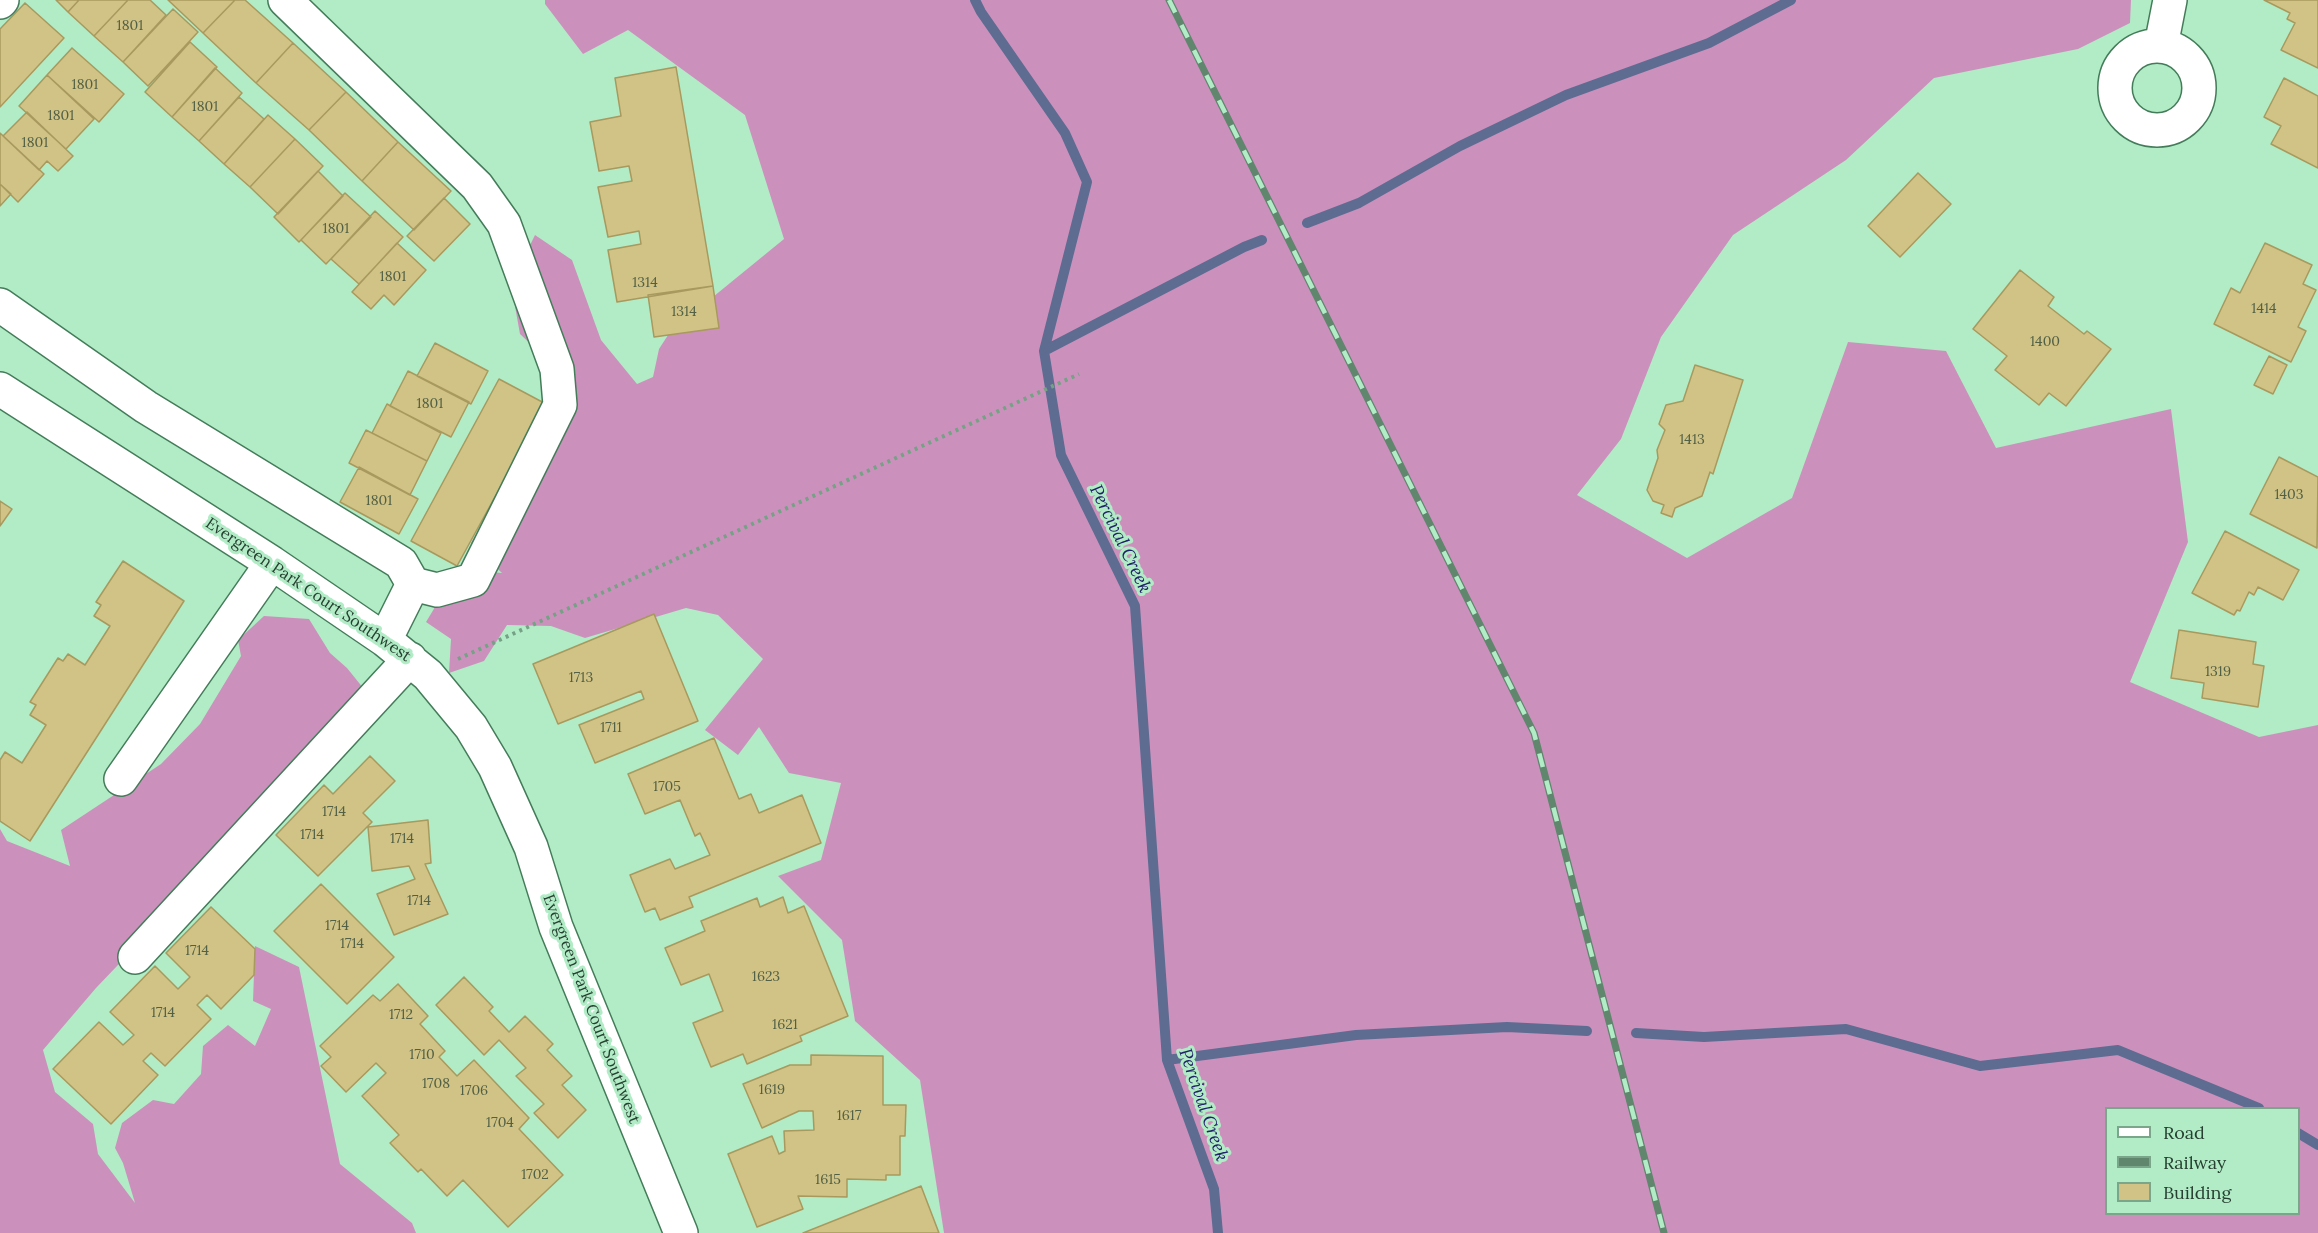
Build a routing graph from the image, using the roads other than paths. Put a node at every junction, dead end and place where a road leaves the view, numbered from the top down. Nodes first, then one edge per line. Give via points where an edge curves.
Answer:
1 (285, 0) edge
2 (2170, 0) edge
3 (2161, 46) dead end
4 (0, 305) edge
5 (0, 390) edge
6 (272, 563) junction
7 (413, 584) junction
8 (408, 658) junction
9 (121, 779) dead end
10 (135, 957) dead end
11 (681, 1233) edge

1 - 7 street via 477,186 504,224 557,369 560,405 473,580 437,590
2 - 3 street
4 - 7 street via 146,407 401,563
5 - 6 street, Evergreen Park Court Southwest
6 - 8 street, Evergreen Park Court Southwest
6 - 9 street
7 - 8 street
8 - 10 street
8 - 11 street, Evergreen Park Court Southwest via 471,727 495,767 531,847 556,927

